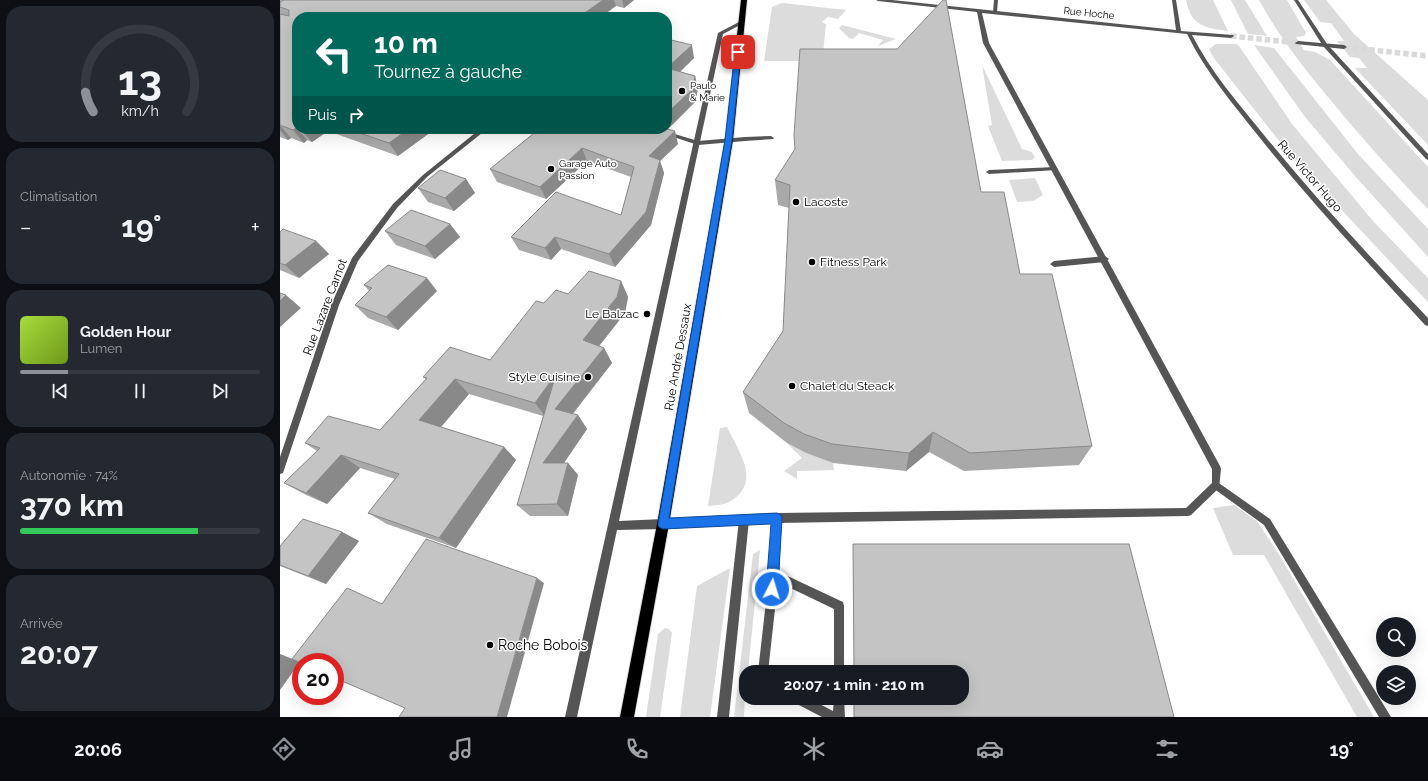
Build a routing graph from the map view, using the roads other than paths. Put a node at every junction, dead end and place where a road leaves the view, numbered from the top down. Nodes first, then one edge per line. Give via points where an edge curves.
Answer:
1 (744, 0) edge
2 (878, 0) edge
3 (996, 0) edge
4 (1174, 0) edge
5 (1296, 0) edge
6 (917, 2) edge
7 (979, 11) junction
8 (995, 12) junction
9 (741, 23) junction
10 (1179, 32) junction
11 (1189, 33) junction
12 (1231, 36) tunnel mouth
13 (1298, 43) tunnel mouth
14 (1325, 45) junction
15 (1344, 47) tunnel mouth
16 (478, 134) edge
17 (668, 134) edge
18 (771, 138) dead end
19 (729, 140) junction
20 (698, 143) junction
21 (1428, 158) edge
22 (1055, 169) junction
23 (989, 172) dead end
24 (1105, 259) junction
25 (1054, 264) dead end
26 (1428, 323) edge
27 (280, 470) edge
28 (1216, 485) junction
29 (777, 518) junction
30 (744, 520) junction
31 (663, 524) junction
32 (612, 526) junction
33 (774, 575) junction
34 (764, 665) edge
35 (839, 665) edge
36 (811, 705) edge
37 (839, 705) edge
38 (571, 717) edge
39 (627, 717) edge
40 (723, 717) edge
41 (834, 717) edge
42 (839, 717) edge
43 (1385, 717) edge

1 - 9 main road, Rue André Dessaux
2 - 6 street, Rue Hoche
3 - 8 street
4 - 10 street
5 - 14 street
6 - 7 street, Rue Hoche
7 - 8 street, Rue Hoche
7 - 22 street via 986,43
8 - 10 street, Rue Hoche
9 - 19 main road, Rue André Dessaux
9 - 20 street via 721,33
10 - 11 street, Rue Hoche
11 - 12 street, Rue Hoche
11 - 26 street, Rue Victor Hugo via 1213,75 1280,159
13 - 14 street
14 - 15 street
14 - 21 street
16 - 27 street, Rue Lazare Carnot via 425,176 395,206 354,260 335,305
17 - 20 street
18 - 19 street
19 - 20 street
19 - 31 main road, Rue André Dessaux
20 - 32 street
22 - 23 street
22 - 24 street
24 - 25 street
24 - 28 street via 1218,469
28 - 29 street via 1188,512
28 - 43 street via 1267,522
29 - 30 street
29 - 33 street
30 - 31 street
30 - 40 street
31 - 32 street
31 - 39 main road, Rue André Dessaux
32 - 38 street
33 - 34 street
33 - 35 street via 839,606
36 - 41 street
37 - 42 street

